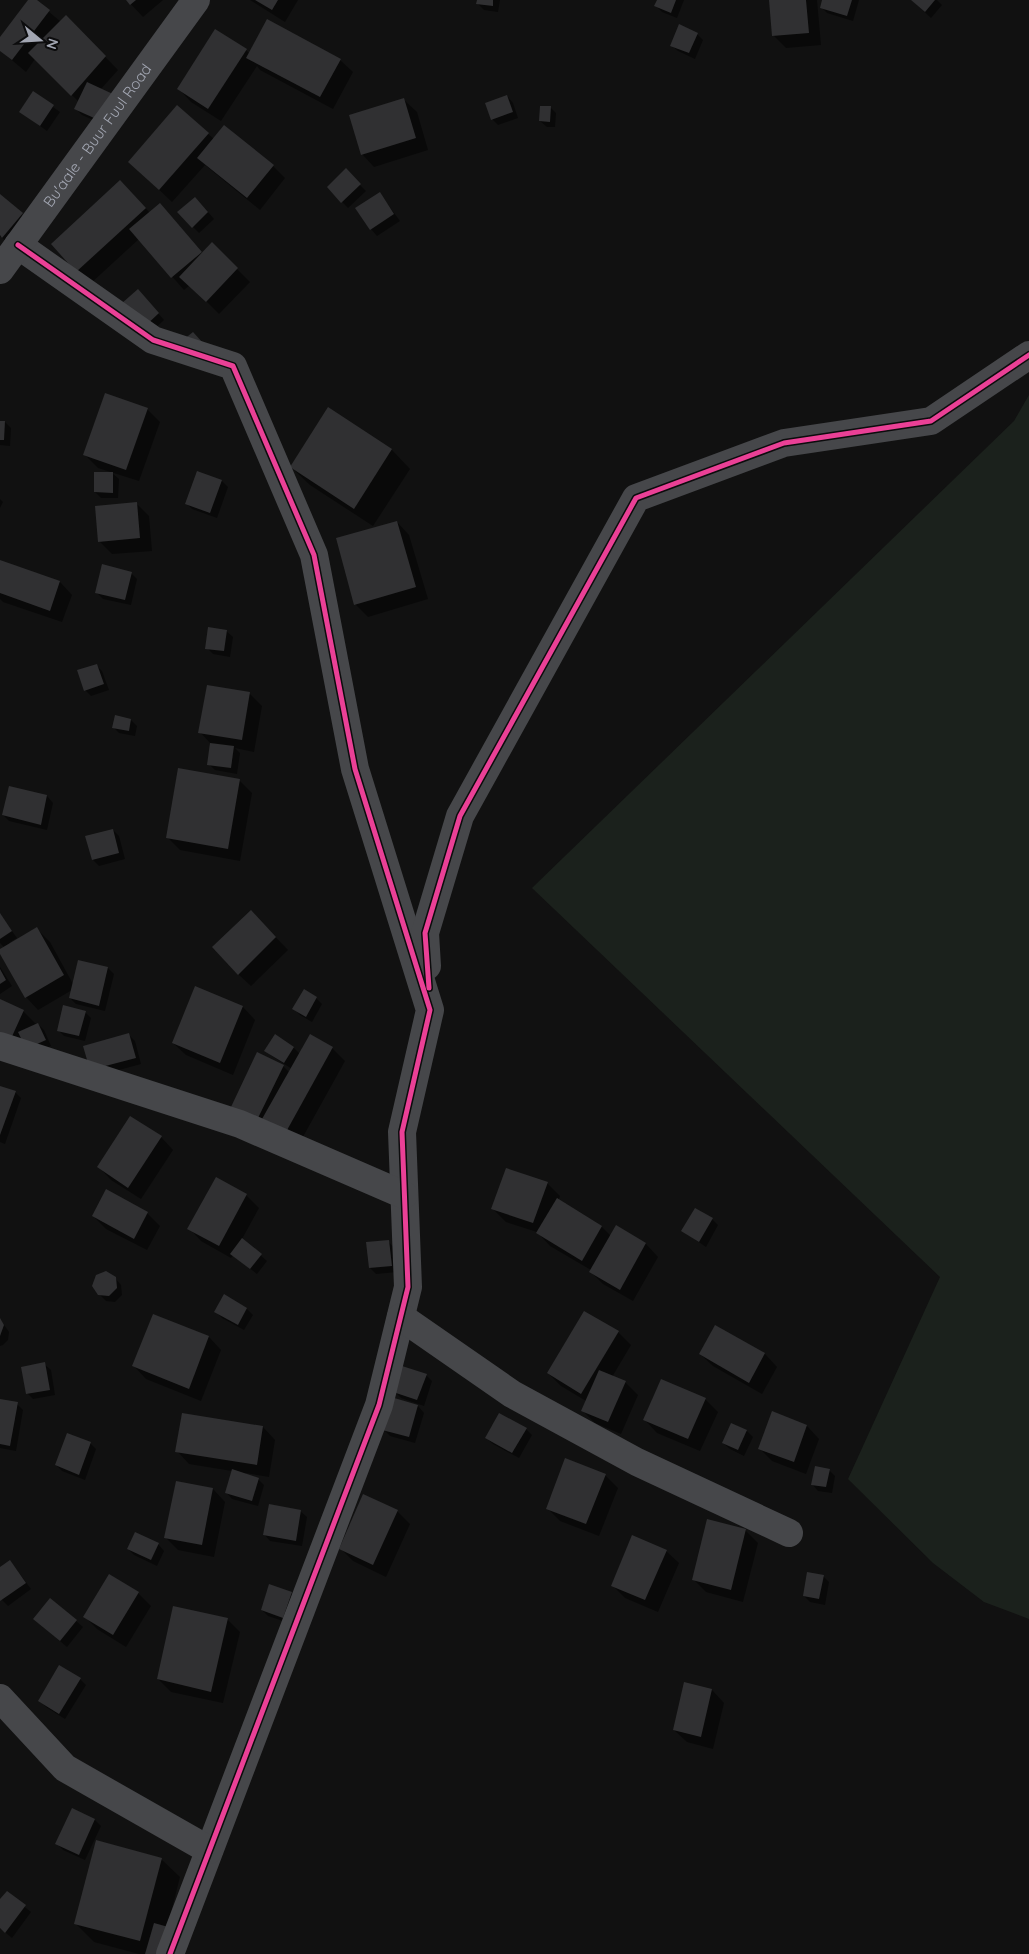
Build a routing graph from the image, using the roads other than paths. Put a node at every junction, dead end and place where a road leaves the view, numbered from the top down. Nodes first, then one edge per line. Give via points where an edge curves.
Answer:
1 (196, 0) edge
2 (18, 244) junction
3 (0, 270) edge
4 (1029, 355) edge
5 (430, 1010) junction
6 (0, 1046) edge
7 (404, 1195) junction
8 (401, 1317) junction
9 (789, 1533) dead end
10 (0, 1698) edge
11 (209, 1850) junction
12 (170, 1954) edge

1 - 2 street, Bu'aale - Buur Fuul Road
2 - 3 street, Bu'aale - Buur Fuul Road
2 - 5 street via 153,340 233,366 314,555 355,769
4 - 5 street via 931,421 784,443 636,498 460,816 425,933
5 - 7 street via 402,1132
6 - 7 street via 240,1124
7 - 8 street via 408,1287
8 - 9 street via 512,1394 636,1462
8 - 11 street via 379,1405
10 - 11 street via 65,1768
11 - 12 street

